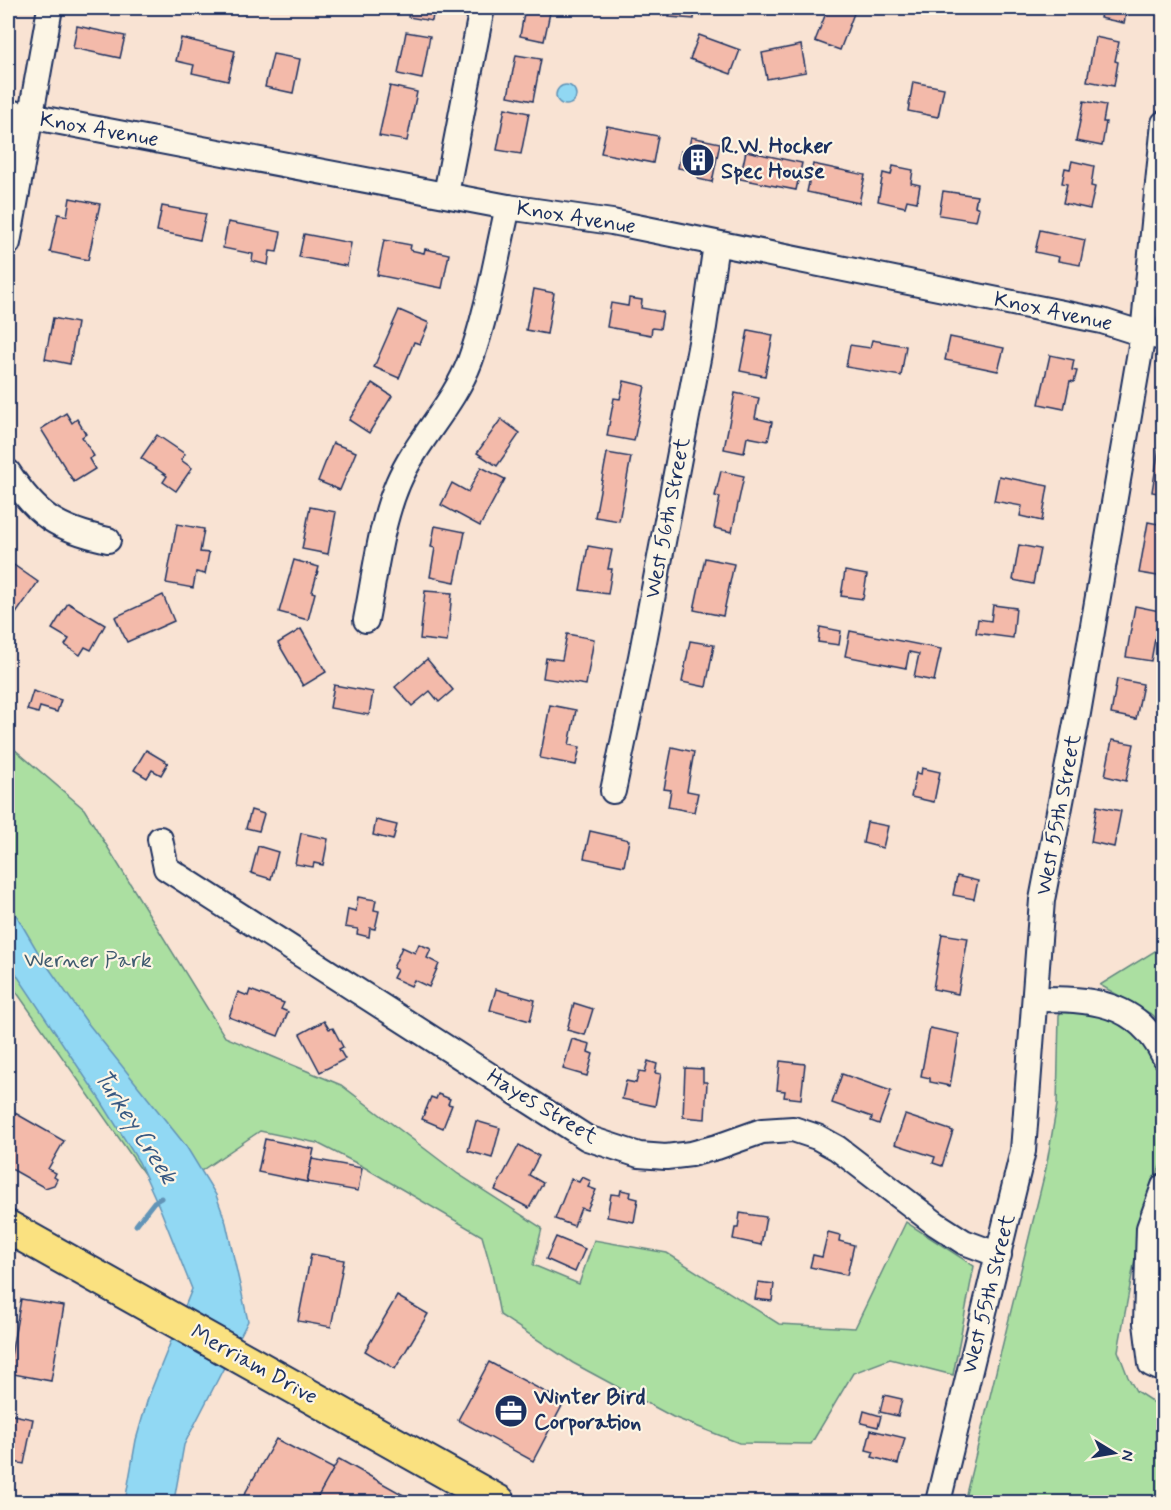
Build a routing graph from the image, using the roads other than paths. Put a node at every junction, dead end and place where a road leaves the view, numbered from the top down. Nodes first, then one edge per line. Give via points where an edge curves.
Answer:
1 (50, 8) edge
2 (482, 8) edge
3 (19, 115) edge
4 (1164, 123) edge
5 (446, 194) junction
6 (508, 207) junction
7 (8, 243) edge
8 (716, 244) junction
9 (1153, 336) edge
10 (8, 472) edge
11 (108, 540) dead end
12 (366, 620) dead end
13 (613, 791) dead end
14 (160, 839) dead end
15 (1035, 999) junction
16 (1164, 1056) edge
17 (1164, 1186) edge
18 (8, 1227) edge
19 (999, 1255) junction
20 (1164, 1370) edge
21 (500, 1503) edge
22 (938, 1503) edge

1 - 3 street
2 - 5 street
3 - 5 street, Knox Avenue
3 - 7 street
4 - 9 street, West 55th Street
5 - 6 street, Knox Avenue
6 - 8 street, Knox Avenue via 612,222
6 - 12 street via 470,362 398,483 386,519
8 - 9 street, Knox Avenue via 1102,321
8 - 13 street, West 56th Street via 702,338
9 - 15 street, West 55th Street via 1042,900
10 - 11 street via 24,496 56,523
14 - 19 street, Hayes Street via 166,868 587,1138 639,1155 666,1157 717,1147 762,1131 792,1130 817,1137 936,1224 964,1242
15 - 16 street via 1084,999 1112,1006 1135,1019 1157,1042
15 - 19 street, West 55th Street via 1023,1151
17 - 20 street via 1149,1228 1146,1323 1151,1364
18 - 21 main road, Merriam Drive
19 - 22 street, West 55th Street

